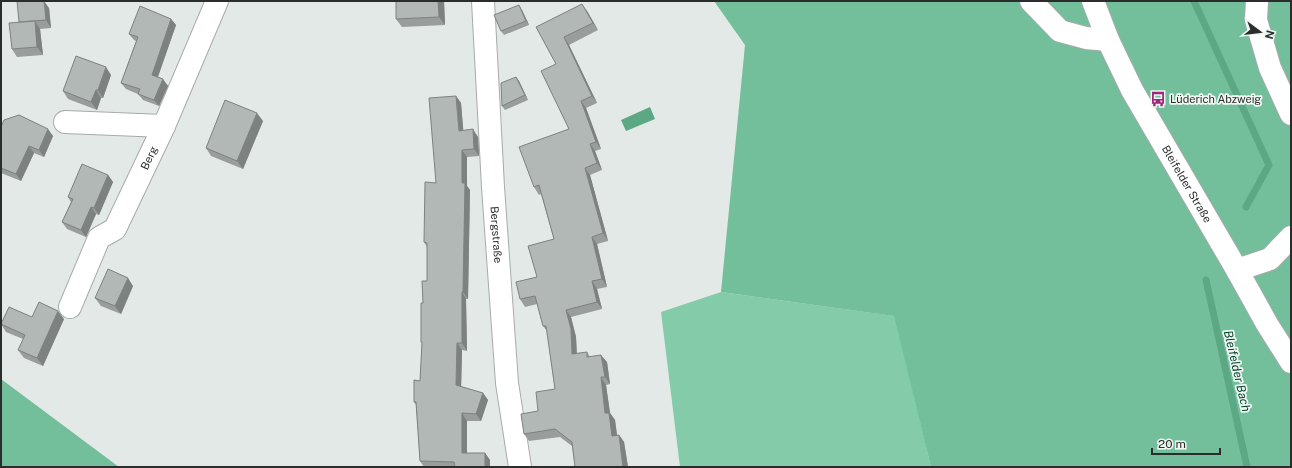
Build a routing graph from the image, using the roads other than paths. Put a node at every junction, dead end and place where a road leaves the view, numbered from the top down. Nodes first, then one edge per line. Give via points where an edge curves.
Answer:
1 (217, 1) edge
2 (483, 1) edge
3 (1031, 1) edge
4 (1093, 1) edge
5 (1257, 1) edge
6 (1108, 40) junction
7 (1291, 114) edge
8 (65, 122) dead end
9 (164, 126) junction
10 (1291, 237) edge
11 (1237, 270) junction
12 (70, 307) dead end
13 (1291, 362) edge
14 (520, 467) edge

1 - 9 street, Berg
2 - 14 street, Bergstraße via 507,383
3 - 6 street via 1060,31 1086,38
4 - 6 street, Bleifelder Straße
5 - 7 street via 1256,20 1270,68
6 - 11 street, Bleifelder Straße via 1132,90
8 - 9 street
9 - 12 street, Berg via 115,229 99,238
10 - 11 street via 1270,259
11 - 13 street, Bleifelder Straße

